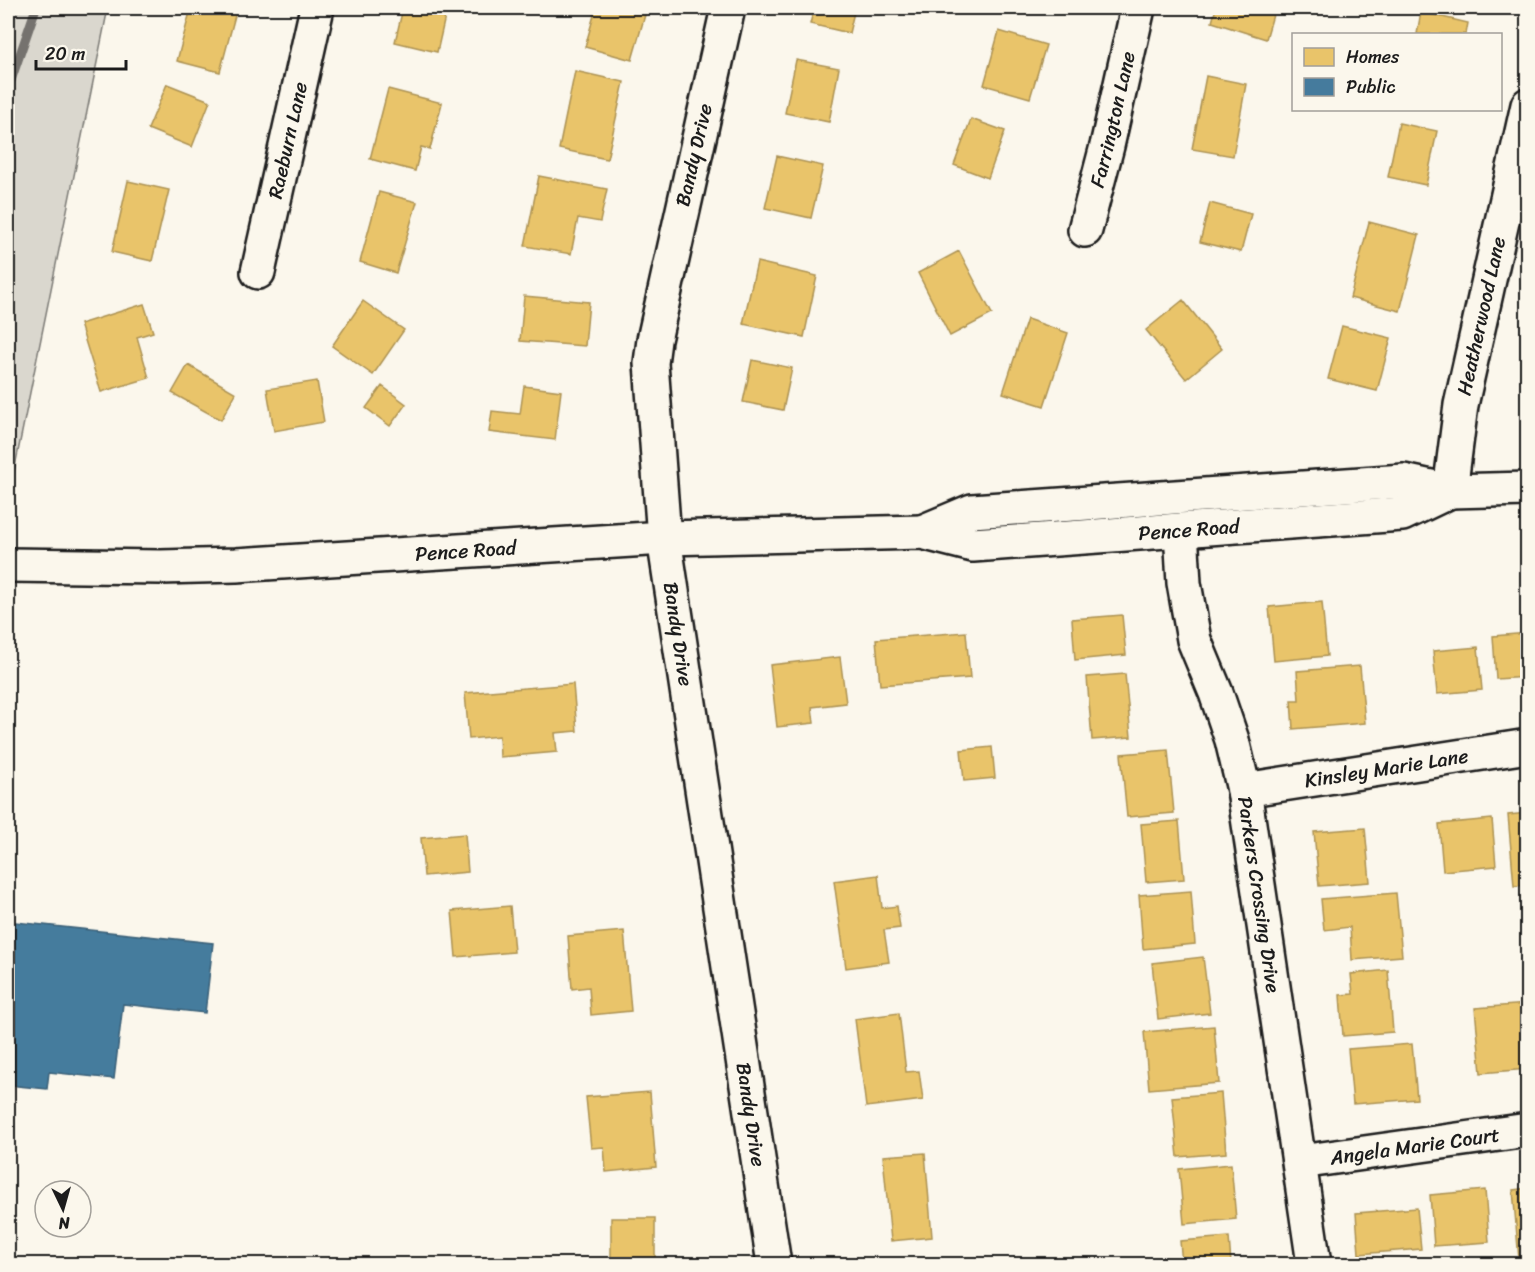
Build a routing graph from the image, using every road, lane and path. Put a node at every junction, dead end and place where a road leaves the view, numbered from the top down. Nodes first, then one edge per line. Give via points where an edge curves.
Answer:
1 (317, 8) edge
2 (728, 8) edge
3 (1137, 8) edge
4 (1527, 105) edge
5 (1516, 214) edge
6 (1085, 230) dead end
7 (258, 272) dead end
8 (1527, 489) edge
9 (1450, 491) junction
10 (1181, 530) junction
11 (922, 532) junction
12 (663, 538) junction
13 (8, 565) edge
14 (1527, 746) edge
15 (1244, 790) junction
16 (1527, 1130) edge
17 (1300, 1162) junction
18 (774, 1264) edge
19 (1314, 1264) edge

1 - 7 street, Raeburn Lane
2 - 12 street, Bandy Drive via 651,363
3 - 6 street, Farrington Lane
4 - 5 street, Heatherwood Lane
5 - 9 street, Heatherwood Lane via 1461,405
8 - 9 street, Pence Road
9 - 10 street, Pence Road via 1402,514
9 - 11 street, Pence Road via 1404,481 972,511
10 - 11 street, Pence Road via 973,545
10 - 15 street, Parkers Crossing Drive via 1184,583 1194,640 1232,740
11 - 12 street, Pence Road
12 - 13 street, Pence Road via 236,565
12 - 18 street, Bandy Drive
14 - 15 street, Kinsley Marie Lane
15 - 17 street, Parkers Crossing Drive
16 - 17 street, Angela Marie Court
17 - 19 street, Parkers Crossing Drive

